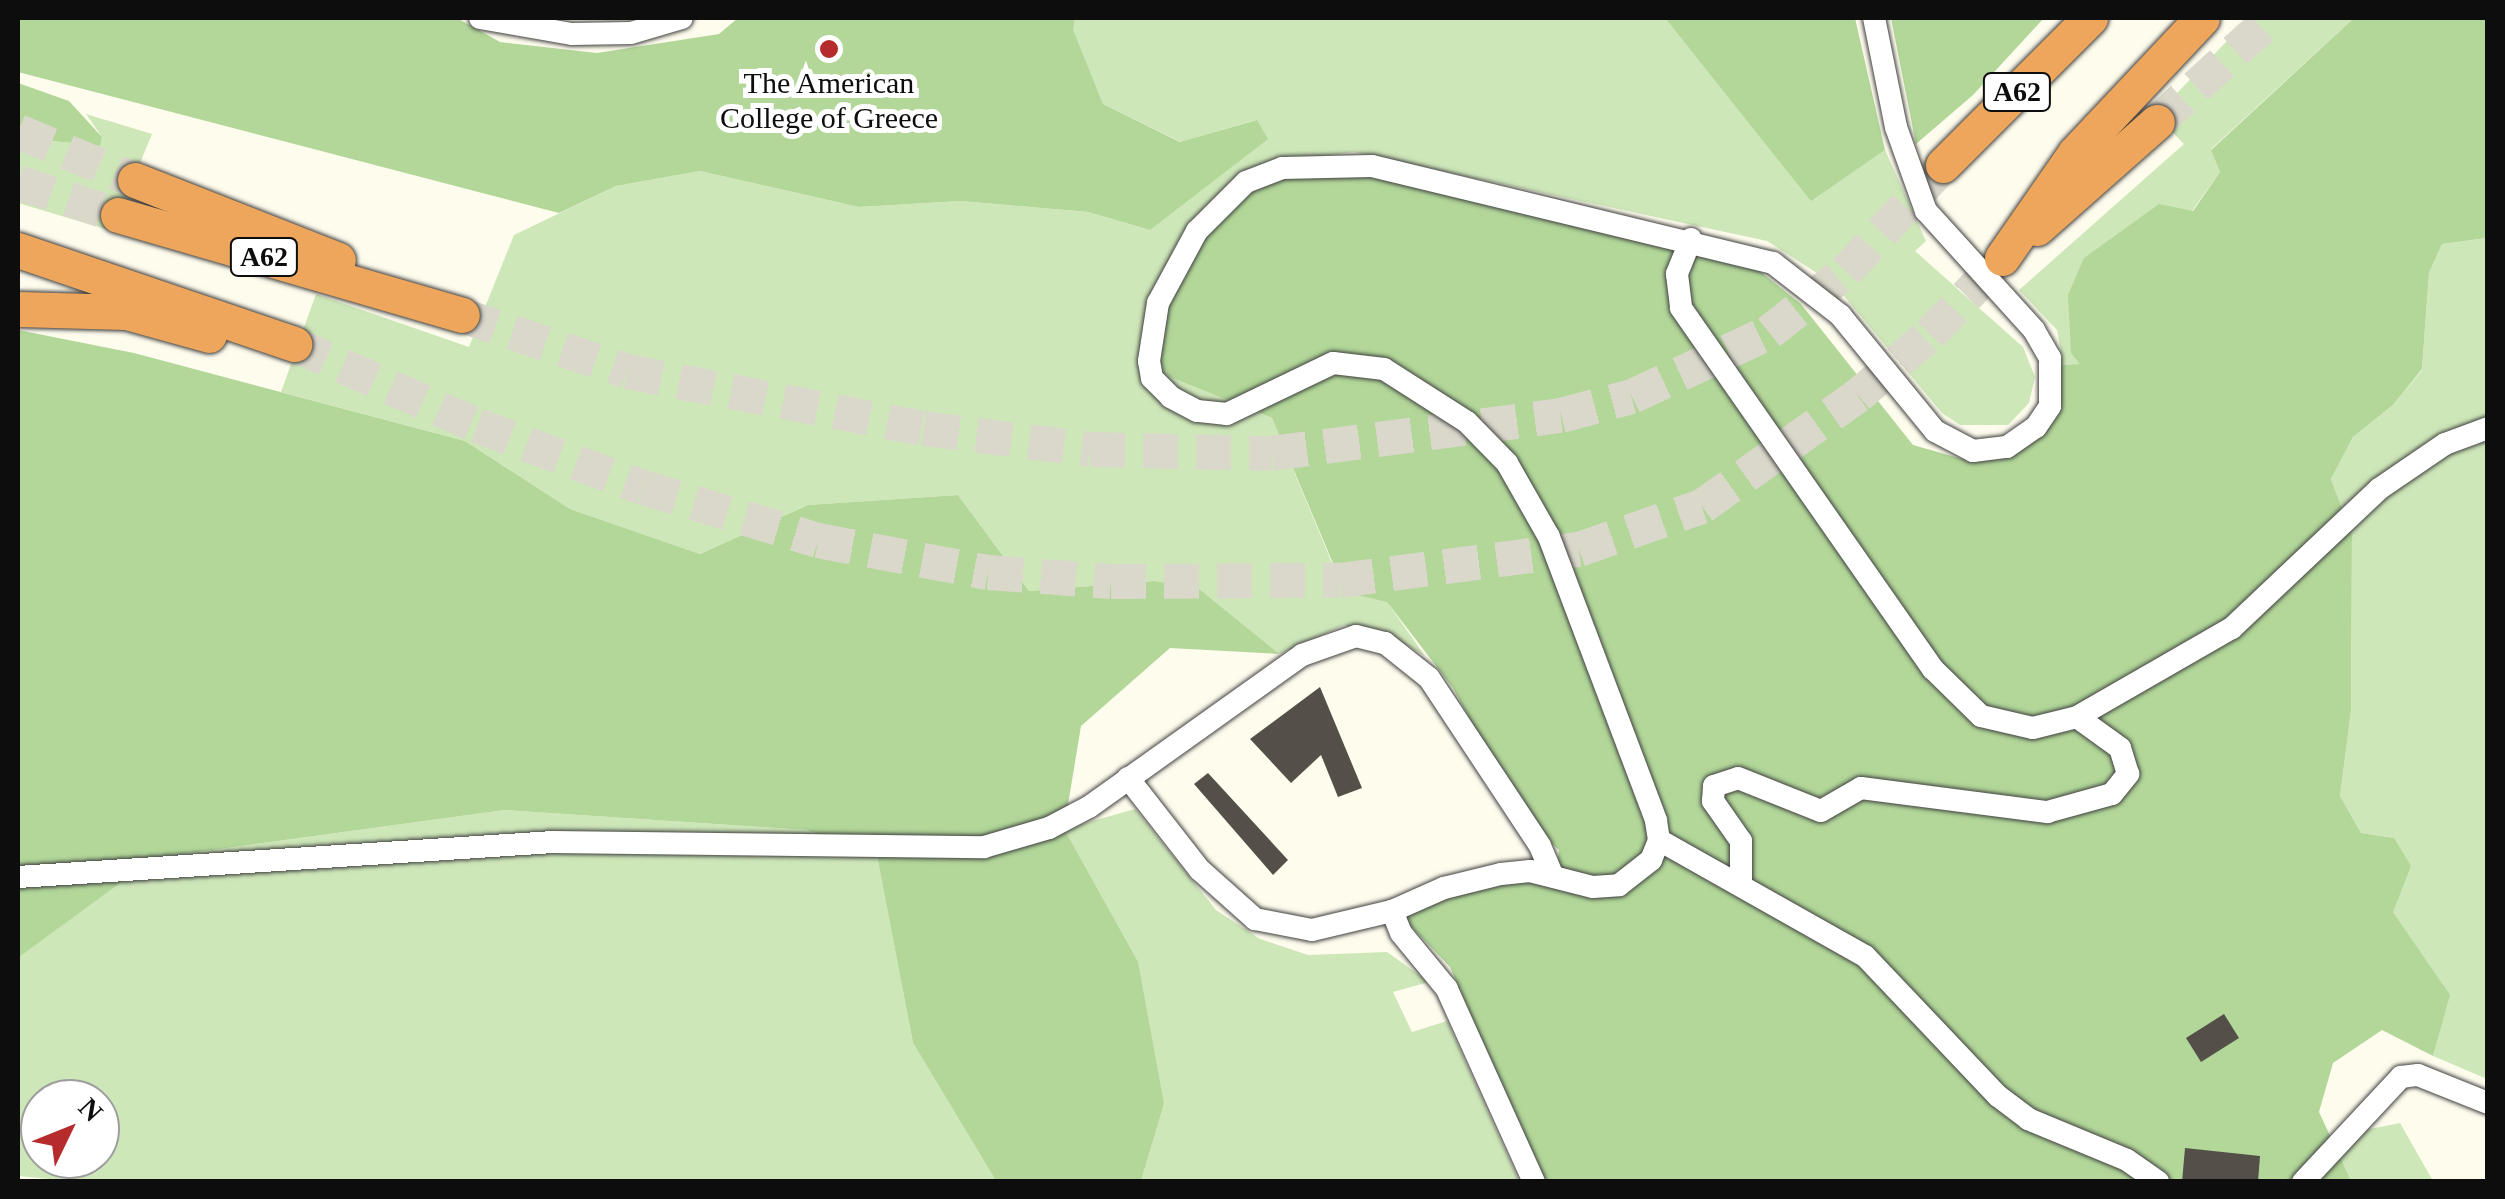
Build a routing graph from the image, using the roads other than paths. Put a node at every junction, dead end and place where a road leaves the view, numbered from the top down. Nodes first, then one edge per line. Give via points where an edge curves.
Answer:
1 (480, 18) edge
2 (682, 18) edge
3 (1874, 18) edge
4 (2064, 18) edge
5 (2090, 18) edge
6 (2176, 18) edge
7 (2202, 18) edge
8 (2130, 88) junction
9 (2157, 122) tunnel mouth
10 (134, 180) tunnel mouth
11 (118, 216) tunnel mouth
12 (1690, 239) junction
13 (18, 250) edge
14 (411, 298) junction
15 (18, 310) edge
16 (462, 315) tunnel mouth
17 (2488, 428) edge
18 (2077, 718) junction
19 (1128, 778) junction
20 (1659, 840) junction
21 (1553, 876) junction
22 (18, 877) edge
23 (1740, 883) junction
24 (1392, 911) junction
25 (2488, 1103) edge
26 (1534, 1182) edge
27 (2158, 1182) edge
28 (2303, 1182) edge

1 - 2 street via 572,34 631,32
3 - 12 street via 1896,127 1926,210 2034,330 2050,358 2053,395 2036,427 1994,450 1961,448 1922,418 1811,286 1752,253
4 - 5 highway, Α62 via 1943,165
6 - 8 highway
7 - 8 highway, Α62
8 - 9 highway, Α62 via 2002,258
10 - 14 highway via 310,246
11 - 14 highway, Α62
12 - 18 street via 1678,274 1681,308 1933,669 1981,716 2034,728
12 - 20 street via 1372,166 1282,168 1228,195 1197,231 1158,303 1148,342 1152,378 1197,411 1248,408 1307,374 1355,361 1384,369 1467,422 1507,463 1549,537 1641,772
13 - 15 highway, Α62 via 294,344 234,342 126,312
14 - 16 highway, Α62
17 - 18 street via 2445,444 2379,489 2232,628
18 - 23 street via 2120,748 2128,774 2112,794 2047,812 1860,788 1822,811 1738,778 1714,786 1712,801 1741,841
19 - 21 street via 1302,655 1356,636 1384,643 1429,678
19 - 22 street via 1049,828 984,846 553,842
19 - 24 street via 1200,870 1255,920 1312,930
20 - 21 street via 1651,860 1619,884 1593,887
20 - 23 street
21 - 24 street via 1530,871 1474,879
23 - 27 street via 1866,956 1998,1096 2028,1119 2127,1160
24 - 26 street via 1401,933 1447,990
25 - 28 street via 2418,1075 2401,1077

